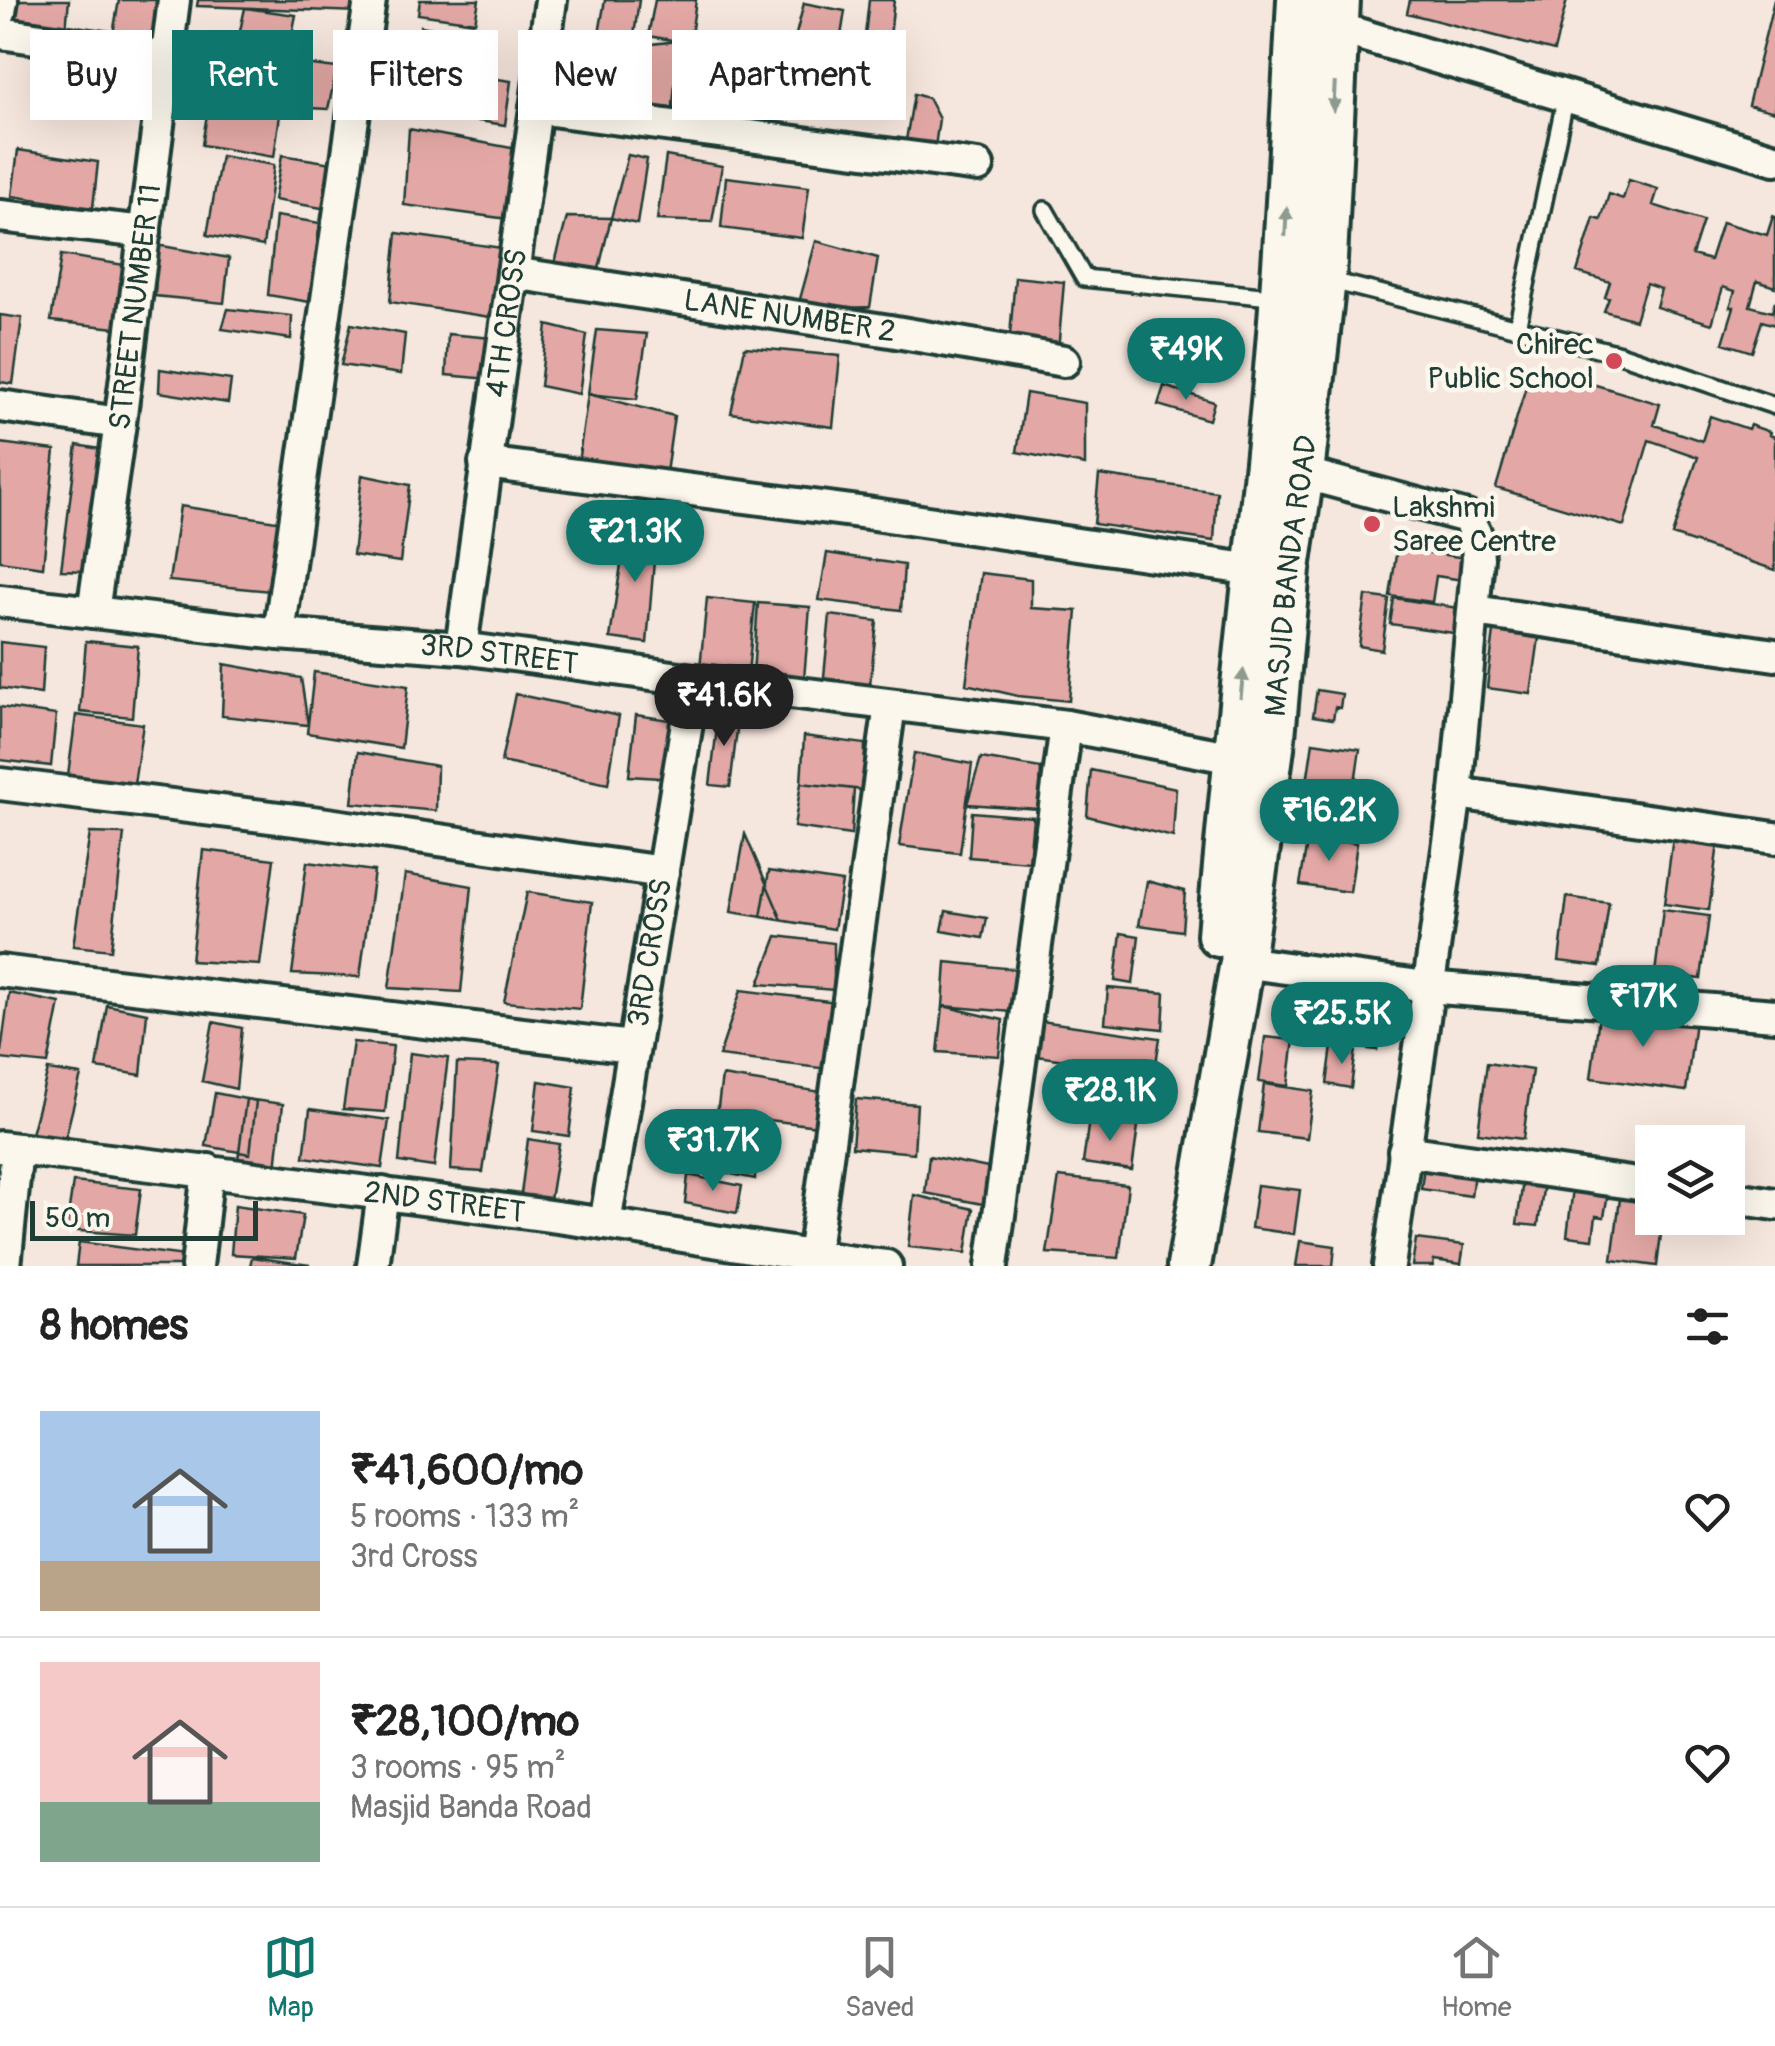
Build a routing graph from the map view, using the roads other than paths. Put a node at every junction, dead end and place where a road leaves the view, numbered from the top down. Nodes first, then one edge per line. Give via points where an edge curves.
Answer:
1 (2, 0) edge
2 (174, 0) edge
3 (370, 0) edge
4 (550, 0) edge
5 (1299, 0) edge
6 (0, 12) edge
7 (1338, 14) edge
8 (546, 30) edge
9 (0, 33) edge
10 (166, 58) junction
11 (1566, 96) junction
12 (534, 120) edge
13 (627, 120) edge
14 (1775, 158) edge
15 (978, 166) dead end
16 (1045, 210) dead end
17 (0, 216) edge
18 (144, 232) junction
19 (513, 273) junction
20 (1324, 279) junction
21 (1281, 298) junction
22 (1516, 328) junction
23 (1064, 361) dead end
24 (0, 406) edge
25 (1775, 406) edge
26 (120, 423) junction
27 (485, 463) junction
28 (1302, 473) junction
29 (1254, 570) junction
30 (0, 600) edge
31 (1474, 611) junction
32 (93, 612) junction
33 (279, 634) junction
34 (461, 648) junction
35 (1775, 655) edge
36 (694, 680) junction
37 (890, 705) junction
38 (1066, 726) junction
39 (1234, 758) junction
40 (0, 784) edge
41 (1456, 793) junction
42 (1775, 838) edge
43 (664, 872) junction
44 (1242, 962) junction
45 (0, 971) edge
46 (1427, 987) junction
47 (1775, 1016) edge
48 (632, 1048) junction
49 (9, 1148) edge
50 (1404, 1151) junction
51 (208, 1170) junction
52 (1635, 1184) edge
53 (383, 1192) junction
54 (1745, 1200) edge
55 (1775, 1204) edge
56 (604, 1224) junction
57 (813, 1257) junction
58 (5, 1266) edge
59 (198, 1266) edge
60 (374, 1266) edge
61 (886, 1266) edge
62 (992, 1266) edge
63 (1162, 1266) edge
64 (1189, 1266) edge
65 (1389, 1266) edge

1 - 6 street
2 - 10 street, STREET NUMBER 11
3 - 33 street
4 - 8 street, 4TH CROSS
21 -> 5 main road, MASJID BANDA ROAD
7 - 11 street
7 -> 20 main road, MASJID BANDA ROAD
9 - 10 street
10 - 18 street, STREET NUMBER 11
11 - 14 street
11 - 22 lane
12 - 19 street, 4TH CROSS
13 - 15 street
16 - 21 lane via 1084,278
17 - 18 street
18 - 26 street, STREET NUMBER 11
19 - 23 street, LANE NUMBER 2
19 - 27 street, 4TH CROSS
20 - 22 lane
20 - 28 main road, MASJID BANDA ROAD
21 - 29 main road, MASJID BANDA ROAD
22 - 25 lane via 1620,354
24 - 26 street
26 - 32 street, STREET NUMBER 11
27 - 29 street
27 - 34 street, 4TH CROSS
28 - 31 street via 1467,517 1478,558
28 - 44 main road, MASJID BANDA ROAD
39 -> 29 main road, MASJID BANDA ROAD
30 - 32 street, 3RD STREET
31 - 35 street
31 - 41 street
32 - 33 street, 3RD STREET
33 - 34 street, 3RD STREET
34 - 36 street, 3RD STREET
36 - 37 street, 3RD STREET
36 - 43 street, 3RD CROSS
37 - 38 street, 3RD STREET
37 - 57 street
38 - 39 street, 3RD STREET
38 - 62 street
39 - 63 main road, MASJID BANDA ROAD via 1218,942
40 - 43 street
41 - 42 street
41 - 46 street
43 - 48 street, 3RD CROSS
44 - 46 street
44 - 64 main road, MASJID BANDA ROAD
45 - 48 street
46 - 47 street
46 - 50 street
48 - 56 street, 3RD CROSS
49 - 51 street, 2ND STREET
49 - 58 street
50 - 52 street
50 - 65 street
51 - 53 street, 2ND STREET
51 - 59 street
53 - 56 street, 2ND STREET
53 - 60 street
54 - 55 street
56 - 57 street, 2ND STREET
57 - 61 street, 2ND STREET

